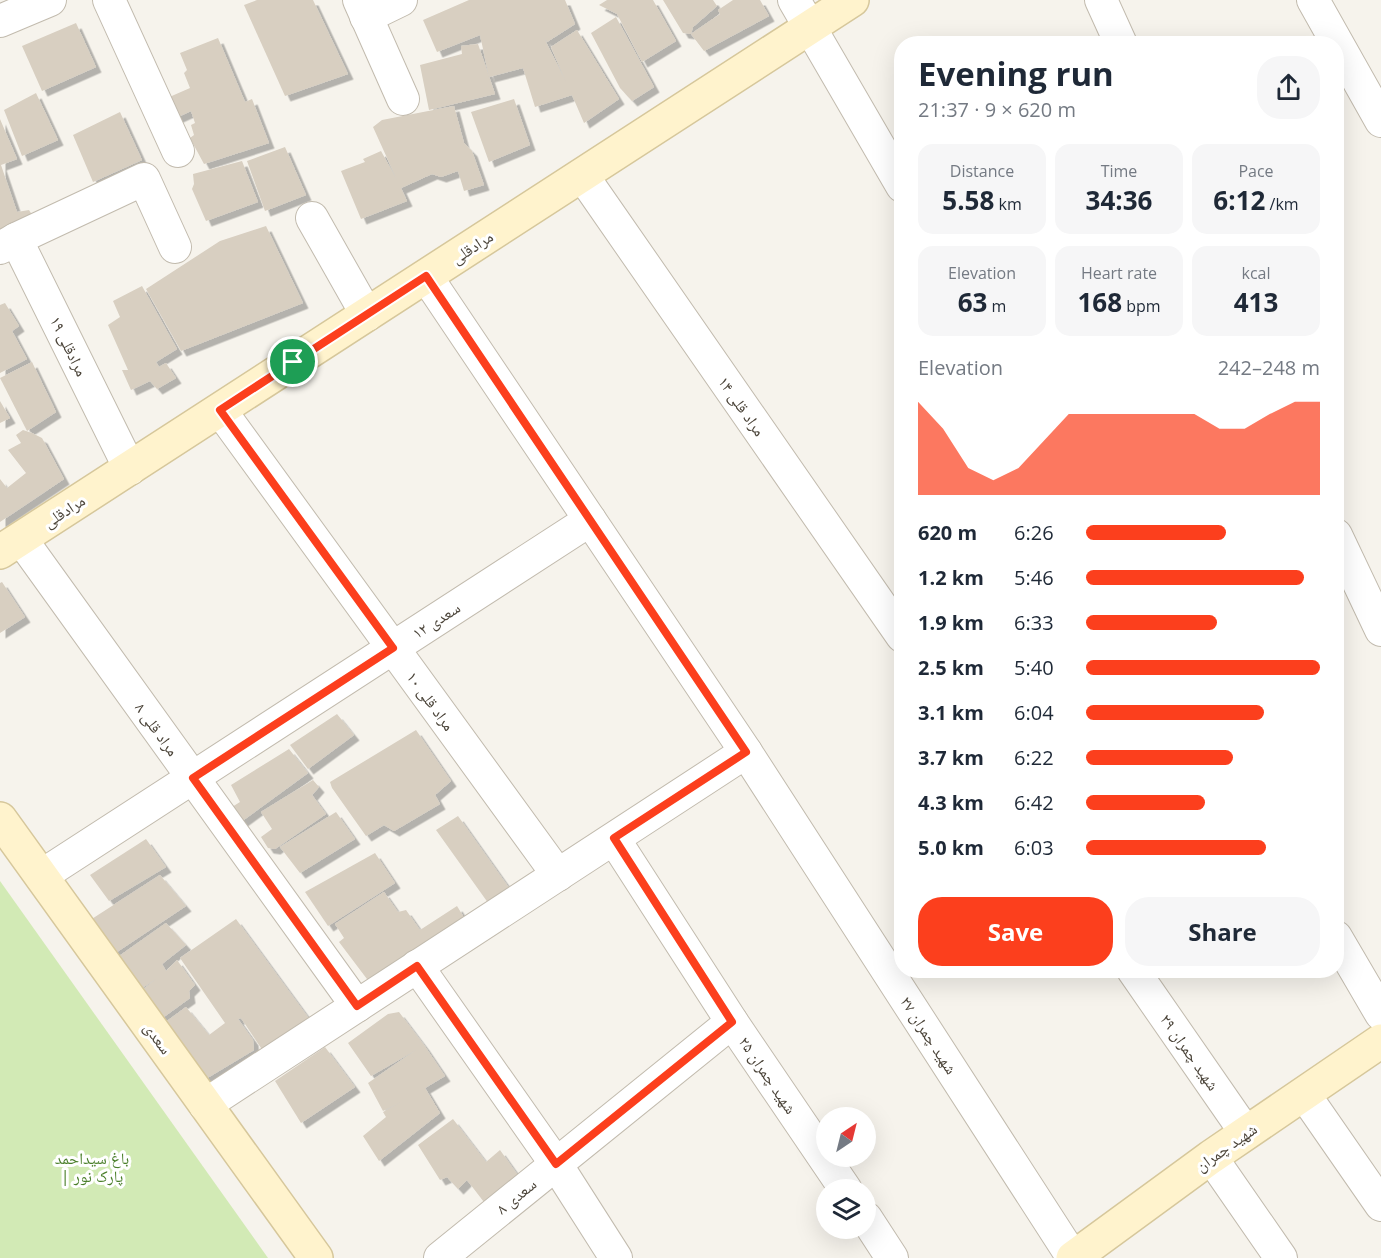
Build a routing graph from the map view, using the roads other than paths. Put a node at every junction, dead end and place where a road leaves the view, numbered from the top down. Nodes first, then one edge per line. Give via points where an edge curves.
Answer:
1 (50, 0) edge
2 (109, 0) edge
3 (401, 0) edge
4 (852, 0) edge
5 (1101, 0) edge
6 (1313, 0) edge
7 (362, 9) edge
8 (802, 14) edge
9 (0, 21) edge
10 (1117, 36) edge
11 (1333, 36) edge
12 (1344, 55) edge
13 (403, 99) dead end
14 (1381, 121) edge
15 (177, 151) dead end
16 (894, 172) edge
17 (582, 176) junction
18 (312, 218) dead end
19 (8, 244) edge
20 (175, 247) dead end
21 (426, 276) junction
22 (367, 315) junction
23 (220, 410) junction
24 (130, 468) junction
25 (590, 520) junction
26 (11, 546) edge
27 (1344, 552) edge
28 (894, 624) edge
29 (1381, 630) edge
30 (393, 648) junction
31 (746, 752) junction
32 (193, 778) junction
33 (2, 824) edge
34 (614, 838) junction
35 (558, 875) junction
36 (41, 876) junction
37 (1344, 951) edge
38 (417, 966) junction
39 (1139, 978) edge
40 (357, 1006) junction
41 (1381, 1014) edge
42 (732, 1022) junction
43 (1381, 1041) edge
44 (1304, 1094) junction
45 (205, 1105) junction
46 (1246, 1133) junction
47 (1210, 1157) junction
48 (556, 1164) junction
49 (839, 1179) edge
50 (1381, 1205) edge
51 (876, 1233) edge
52 (316, 1258) edge
53 (440, 1258) edge
54 (616, 1258) edge
55 (892, 1258) edge
56 (1073, 1258) edge
57 (1281, 1258) edge

1 - 9 street
2 - 15 street
3 - 7 street
4 - 8 street, مرادقلی
5 - 10 street
6 - 11 street
7 - 13 street
8 - 16 street
8 - 17 street, مرادقلی
12 - 14 street
17 - 21 street, مرادقلی
17 - 28 street, مراد قلی ۱۴
18 - 22 street
19 - 20 street via 144,178
19 - 24 street, مرادقلی ۱۹
21 - 22 street, مرادقلی
21 - 25 street, شهید چمران ۲۷
22 - 23 street, مرادقلی
23 - 24 street, مرادقلی
23 - 30 street, مراد قلی ۱۰
24 - 26 street, مرادقلی
25 - 30 street, سعدی ۱۲
25 - 31 street, شهید چمران ۲۷
26 - 32 street, مراد قلی ۸
27 - 29 street
30 - 32 street, سعدی ۱۲
30 - 35 street, مراد قلی ۱۰
31 - 34 street
31 - 56 street, شهید چمران ۲۷
32 - 36 street, سعدی ۱۲
32 - 40 street, مراد قلی ۸
33 - 36 street, سعدی
34 - 35 street
34 - 42 street, شهید چمران ۲۵
35 - 38 street
36 - 45 street, سعدی
37 - 41 street
38 - 40 street
38 - 48 street
39 - 46 street, شهید چمران ۲۹
40 - 45 street
42 - 48 street, سعدی ۸
42 - 49 street, شهید چمران ۲۵
43 - 44 street, شهید چمران
44 - 46 street, شهید چمران
44 - 50 street
45 - 52 street, سعدی
46 - 47 street, شهید چمران
47 - 56 street, شهید چمران
47 - 57 street
48 - 53 street, سعدی ۸
48 - 54 street
51 - 55 street

